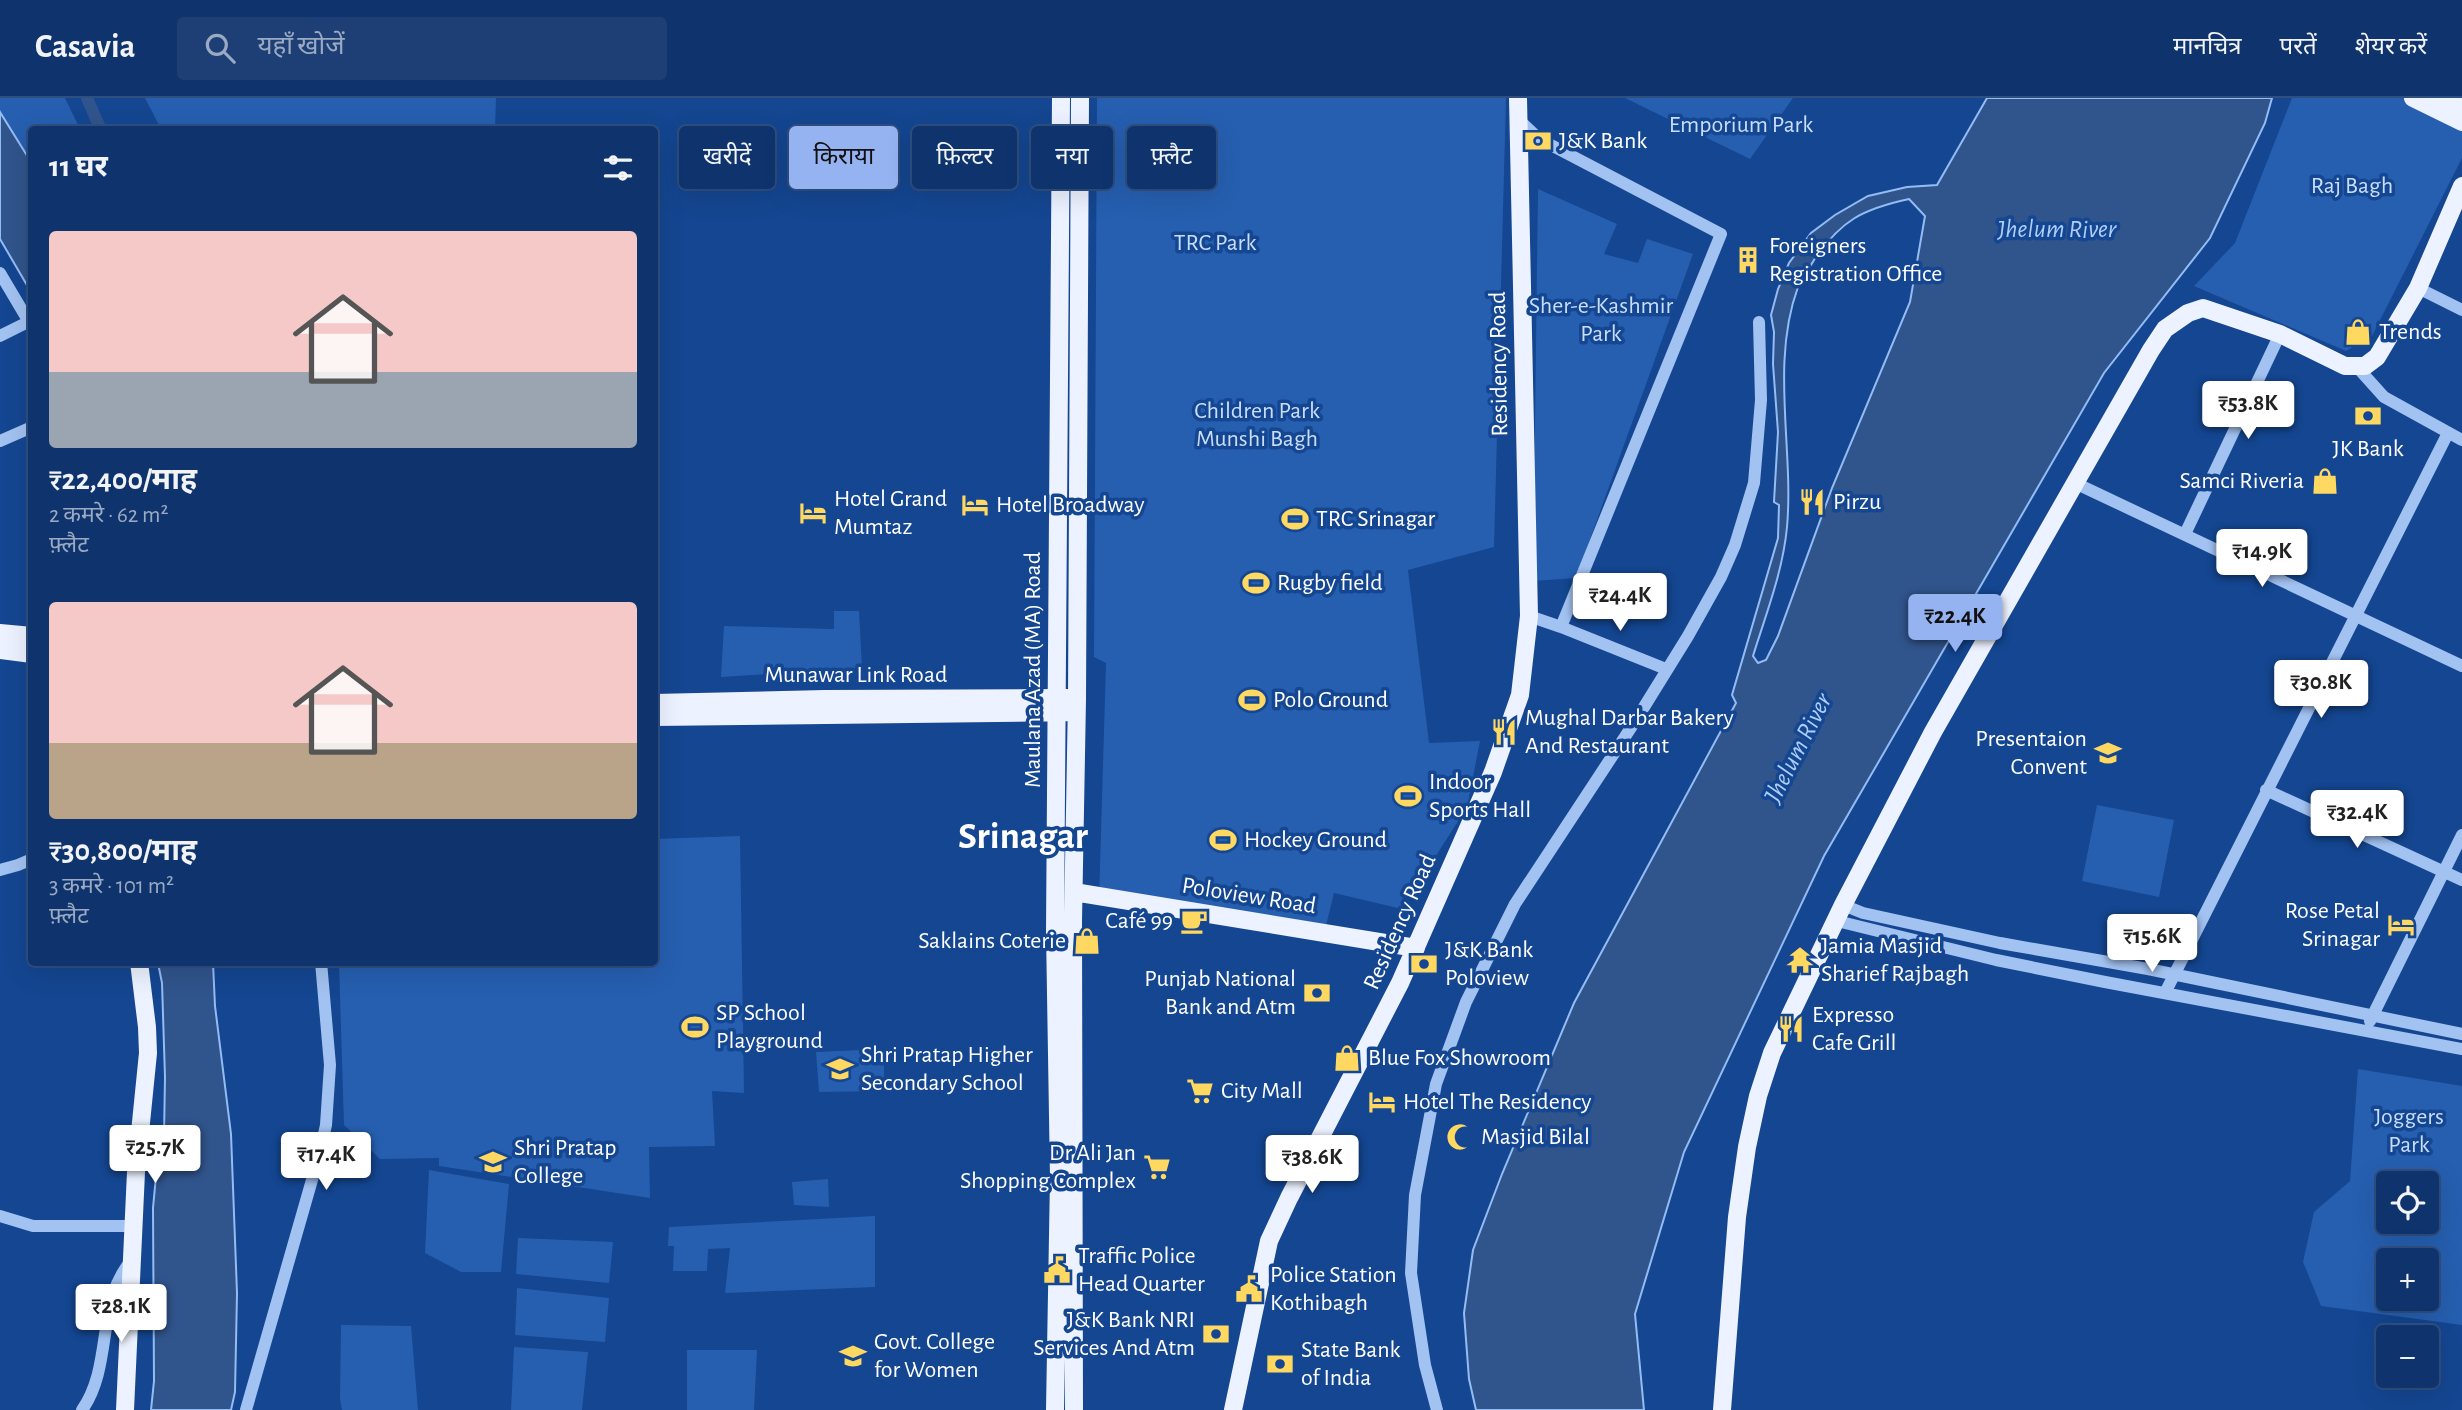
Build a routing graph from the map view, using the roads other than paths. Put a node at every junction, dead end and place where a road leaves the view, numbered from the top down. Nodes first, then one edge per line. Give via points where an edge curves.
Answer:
1 (1061, 98) edge
2 (1080, 98) edge
3 (1518, 98) edge
4 (2413, 98) edge
5 (2439, 98) edge
6 (2461, 111) edge
7 (1518, 119) junction
8 (2462, 186) edge
9 (0, 273) edge
10 (2418, 288) junction
11 (2462, 310) edge
12 (28, 322) edge
13 (1759, 322) dead end
14 (28, 326) edge
15 (2280, 334) junction
16 (0, 336) edge
17 (2357, 367) junction
18 (28, 428) edge
19 (2448, 433) junction
20 (2462, 440) edge
21 (0, 441) edge
22 (2075, 484) junction
23 (2185, 534) junction
24 (2356, 615) junction
25 (1529, 616) junction
26 (1560, 627) junction
27 (0, 634) edge
28 (28, 636) edge
29 (0, 650) edge
30 (28, 654) edge
31 (2462, 666) edge
32 (1667, 669) junction
33 (658, 703) edge
34 (1058, 705) junction
35 (1077, 705) junction
36 (658, 717) edge
37 (2266, 790) junction
38 (2462, 835) edge
39 (28, 861) edge
40 (0, 870) edge
41 (2444, 871) junction
42 (2462, 880) edge
43 (1073, 892) junction
44 (1840, 913) junction
45 (1925, 927) junction
46 (1922, 942) junction
47 (1416, 948) junction
48 (140, 966) edge
49 (321, 966) edge
50 (2172, 975) junction
51 (2165, 993) junction
52 (2373, 1015) junction
53 (2366, 1030) junction
54 (2462, 1034) edge
55 (2462, 1049) edge
56 (0, 1216) edge
57 (134, 1226) junction
58 (133, 1259) junction
59 (82, 1410) edge
60 (125, 1410) edge
61 (246, 1410) edge
62 (1055, 1410) edge
63 (1074, 1410) edge
64 (1233, 1410) edge
65 (1437, 1410) edge
66 (1722, 1410) edge

1 - 34 main road, Maulana Azad (MA) Road
2 - 35 main road, Maulana Azad (MA) Road
3 - 7 main road, Residency Road
4 - 6 main road
5 - 6 main road
7 - 25 main road, Residency Road
7 - 26 street via 1556,148 1721,234
8 - 10 main road
9 - 12 street
10 - 11 street
10 - 17 main road via 2377,357
13 - 32 street via 1761,400 1754,483 1721,577
14 - 16 street
15 - 17 main road via 2344,366
15 - 22 main road via 2203,308 2165,329
15 - 23 street
17 - 19 street via 2384,397
18 - 21 street
19 - 20 street
19 - 24 street
22 - 23 street
22 - 44 main road via 1933,732
23 - 24 street
24 - 31 street
24 - 37 street
25 - 26 street
25 - 47 main road, Residency Road via 1520,695 1493,772
26 - 32 street
27 - 28 main road
29 - 30 main road
32 - 65 street via 1515,904 1466,1002 1436,1084 1415,1195 1410,1273
33 - 34 main road, Munawar Link Road via 825,699
34 - 35 main road
34 - 36 main road, Munawar Link Road
34 - 62 main road, Maulana Azad (MA) Road
35 - 43 main road, Maulana Azad (MA) Road
37 - 41 street
37 - 50 street
38 - 41 street
39 - 40 street
41 - 42 street
41 - 52 street
43 - 47 main road, Poloview Road
43 - 63 main road, Maulana Azad (MA) Road
44 - 45 street via 1863,913
44 - 46 street
44 - 66 main road via 1772,1053 1758,1096 1737,1217
45 - 46 street
45 - 50 street
46 - 51 street
47 - 64 main road, Residency Road via 1269,1241
48 - 57 main road via 148,1053
49 - 61 street via 330,1065 326,1125
50 - 51 street
50 - 52 street
51 - 53 street
52 - 53 street
52 - 54 street
53 - 55 street
56 - 57 street via 33,1226
57 - 58 main road
58 - 59 street via 117,1279 98,1375
58 - 60 main road

